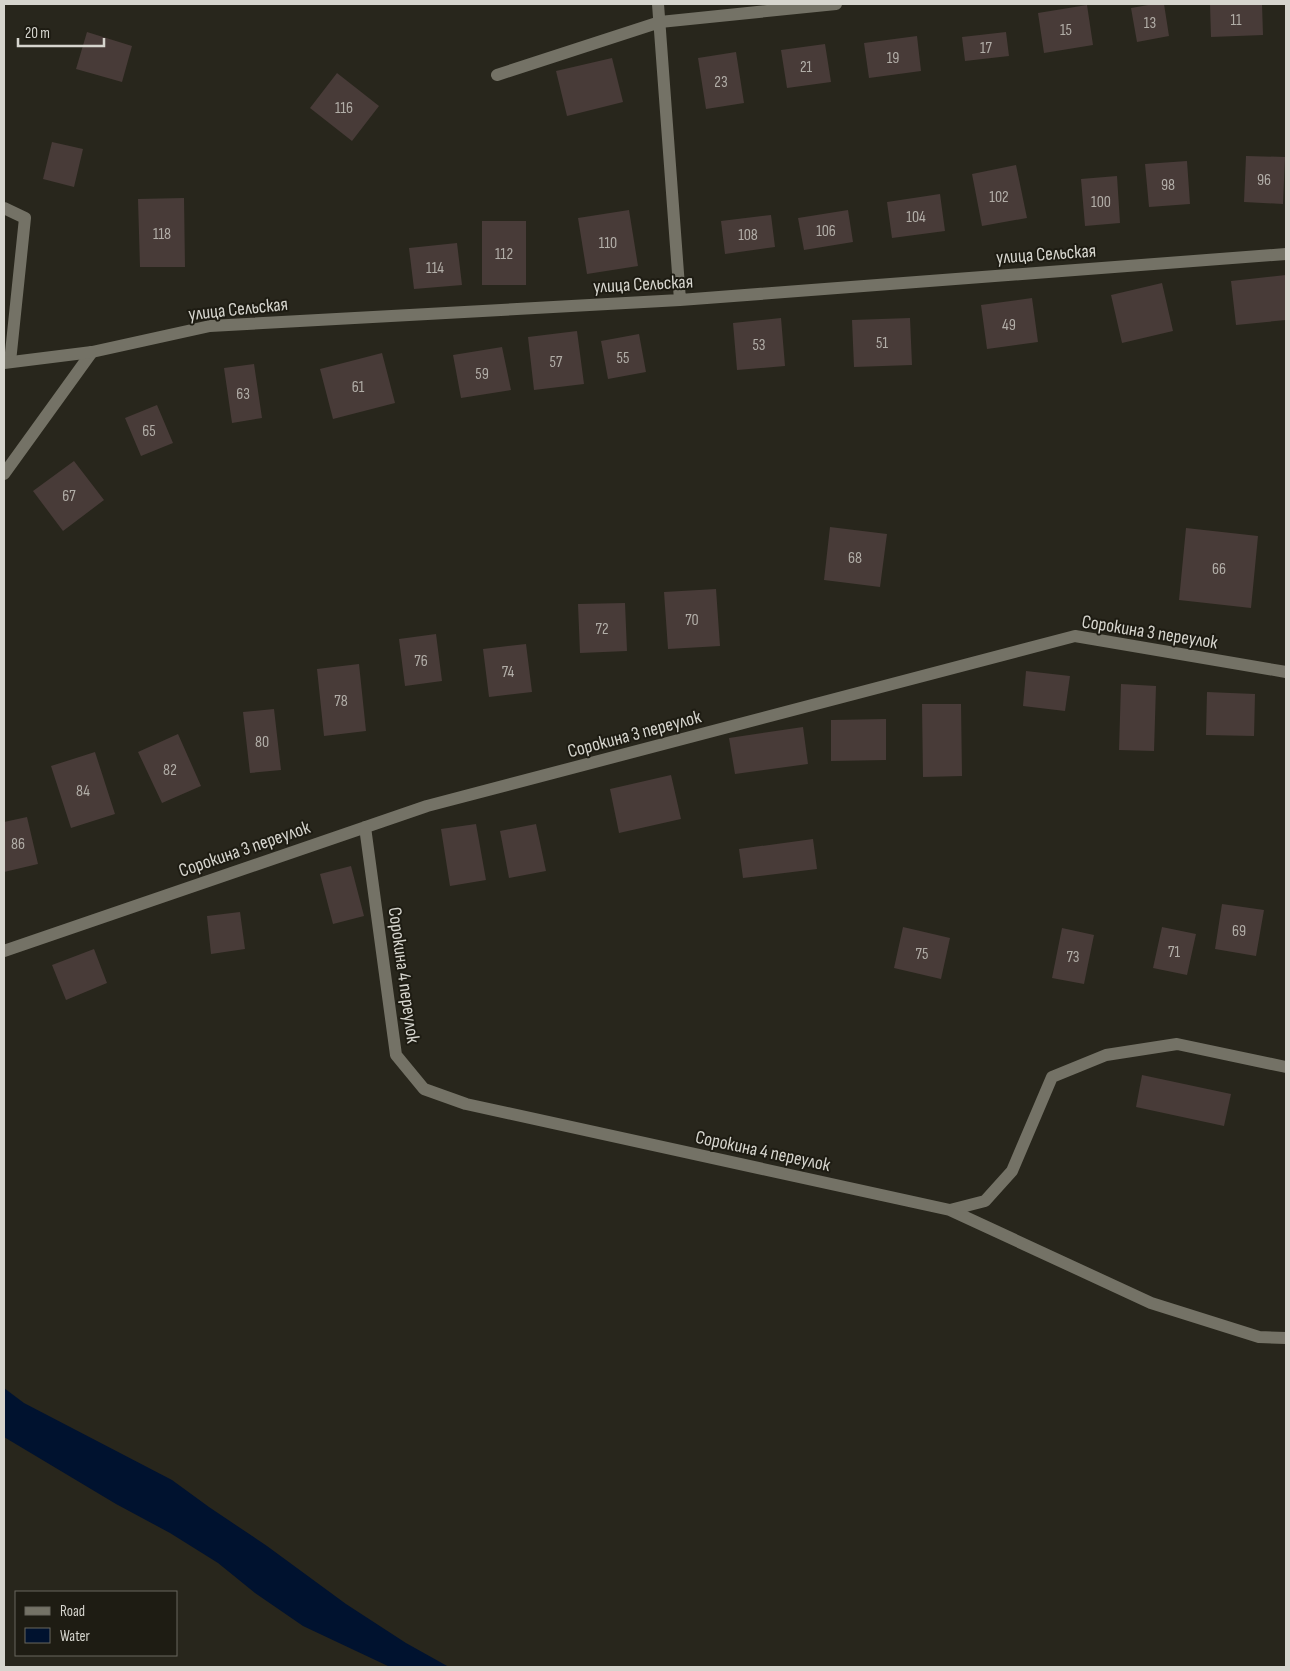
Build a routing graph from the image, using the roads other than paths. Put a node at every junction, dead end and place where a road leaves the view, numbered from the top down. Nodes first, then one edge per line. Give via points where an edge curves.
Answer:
1 (658, 4) edge
2 (836, 4) edge
3 (660, 22) junction
4 (497, 75) dead end
5 (4, 208) edge
6 (1286, 254) edge
7 (680, 300) junction
8 (92, 352) junction
9 (7, 362) edge
10 (4, 474) edge
11 (1286, 672) edge
12 (365, 827) junction
13 (4, 950) edge
14 (1286, 1067) edge
15 (950, 1210) junction
16 (1286, 1338) edge

1 - 3 street
2 - 3 street
3 - 4 street
3 - 7 street
5 - 9 street via 25,218
6 - 7 street, улица Сельская
7 - 8 street, улица Сельская via 210,326
8 - 9 street, улица Сельская
8 - 10 street
11 - 12 street, Сорокина 3 переулок via 1075,636 427,806
12 - 13 street, Сорокина 3 переулок
12 - 15 street, Сорокина 4 переулок via 396,1055 424,1089 466,1104
14 - 15 street, Сорокина 4 переулок via 1177,1044 1106,1055 1052,1076 1012,1171 985,1202
15 - 16 street via 1151,1303 1259,1337

